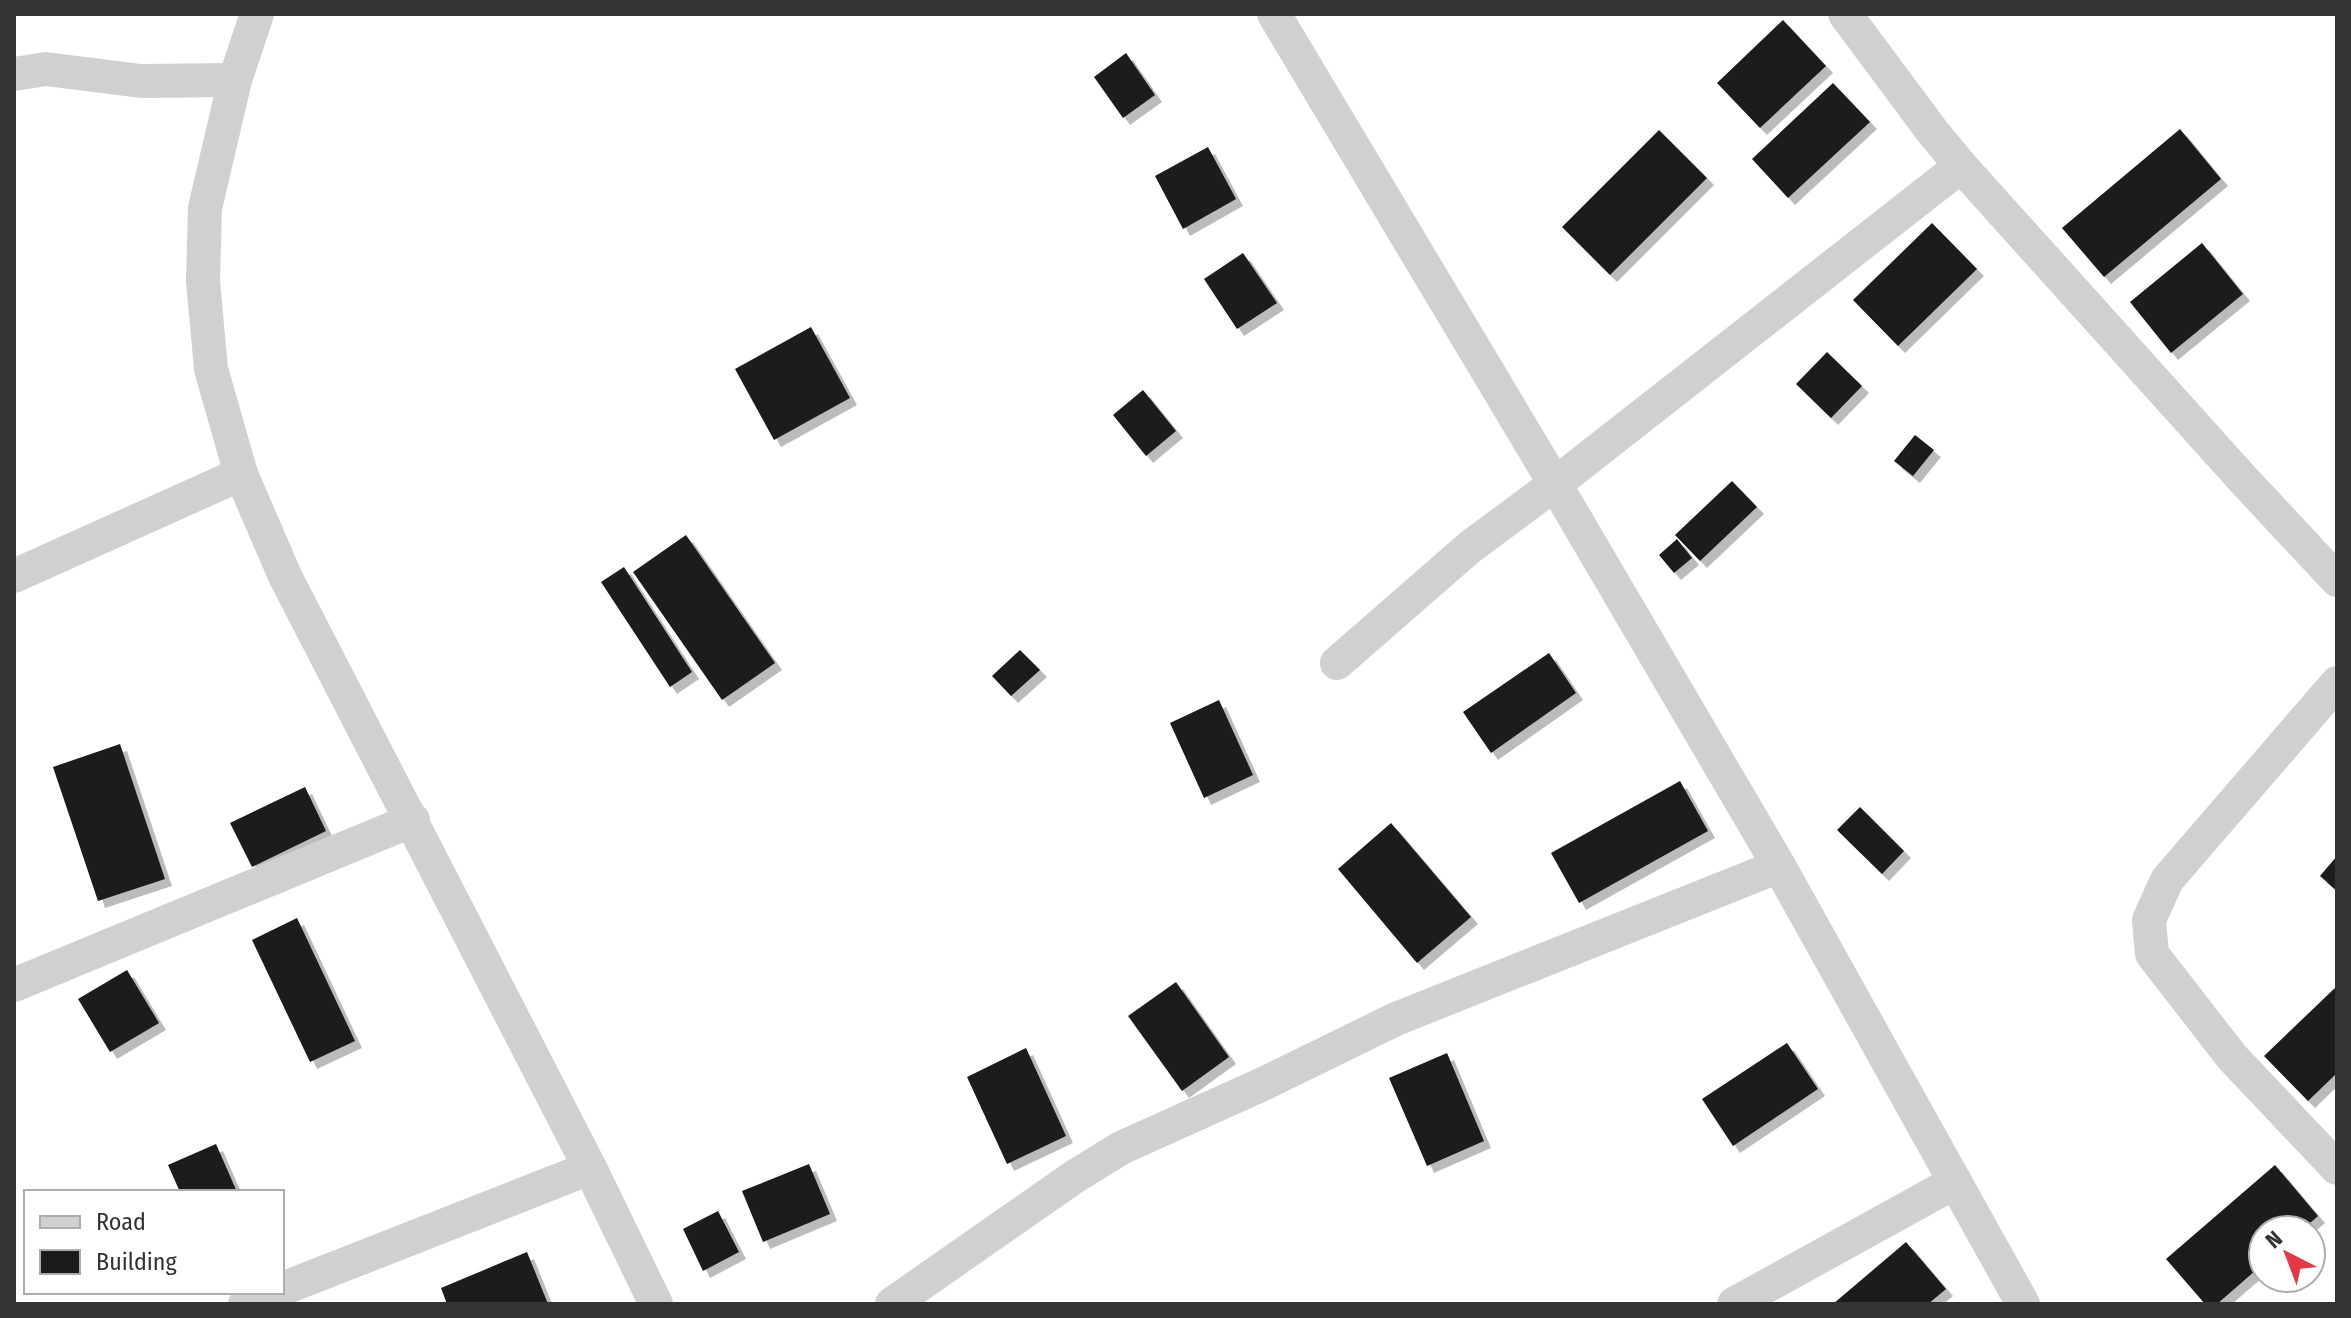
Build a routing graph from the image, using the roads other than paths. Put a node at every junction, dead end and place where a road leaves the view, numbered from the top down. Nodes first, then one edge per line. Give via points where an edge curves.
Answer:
1 (257, 14) edge
2 (1274, 14) edge
3 (1845, 14) edge
4 (14, 74) edge
5 (235, 80) junction
6 (1961, 166) junction
7 (241, 474) junction
8 (1555, 484) junction
9 (14, 576) edge
10 (2337, 580) edge
11 (1337, 663) dead end
12 (2337, 683) edge
13 (413, 820) junction
14 (1779, 866) junction
15 (14, 985) edge
16 (590, 1168) junction
17 (2337, 1168) edge
18 (1955, 1182) junction
19 (284, 1288) edge
20 (270, 1294) edge
21 (245, 1304) edge
22 (656, 1304) edge
23 (892, 1304) edge
24 (1734, 1304) edge
25 (2023, 1304) edge

1 - 5 street
2 - 8 street
3 - 6 street
4 - 5 street via 46,69 141,81
5 - 7 street via 205,208 203,281 211,369
6 - 8 street
6 - 10 street
7 - 9 street
7 - 13 street via 285,576
8 - 11 street via 1470,547
8 - 14 street
12 - 17 street via 2167,880 2149,920 2152,954 2232,1057
13 - 15 street
13 - 16 street
14 - 18 street
14 - 23 street via 1396,1019 1121,1148
16 - 19 street
16 - 22 street
18 - 24 street
18 - 25 street
20 - 21 street

